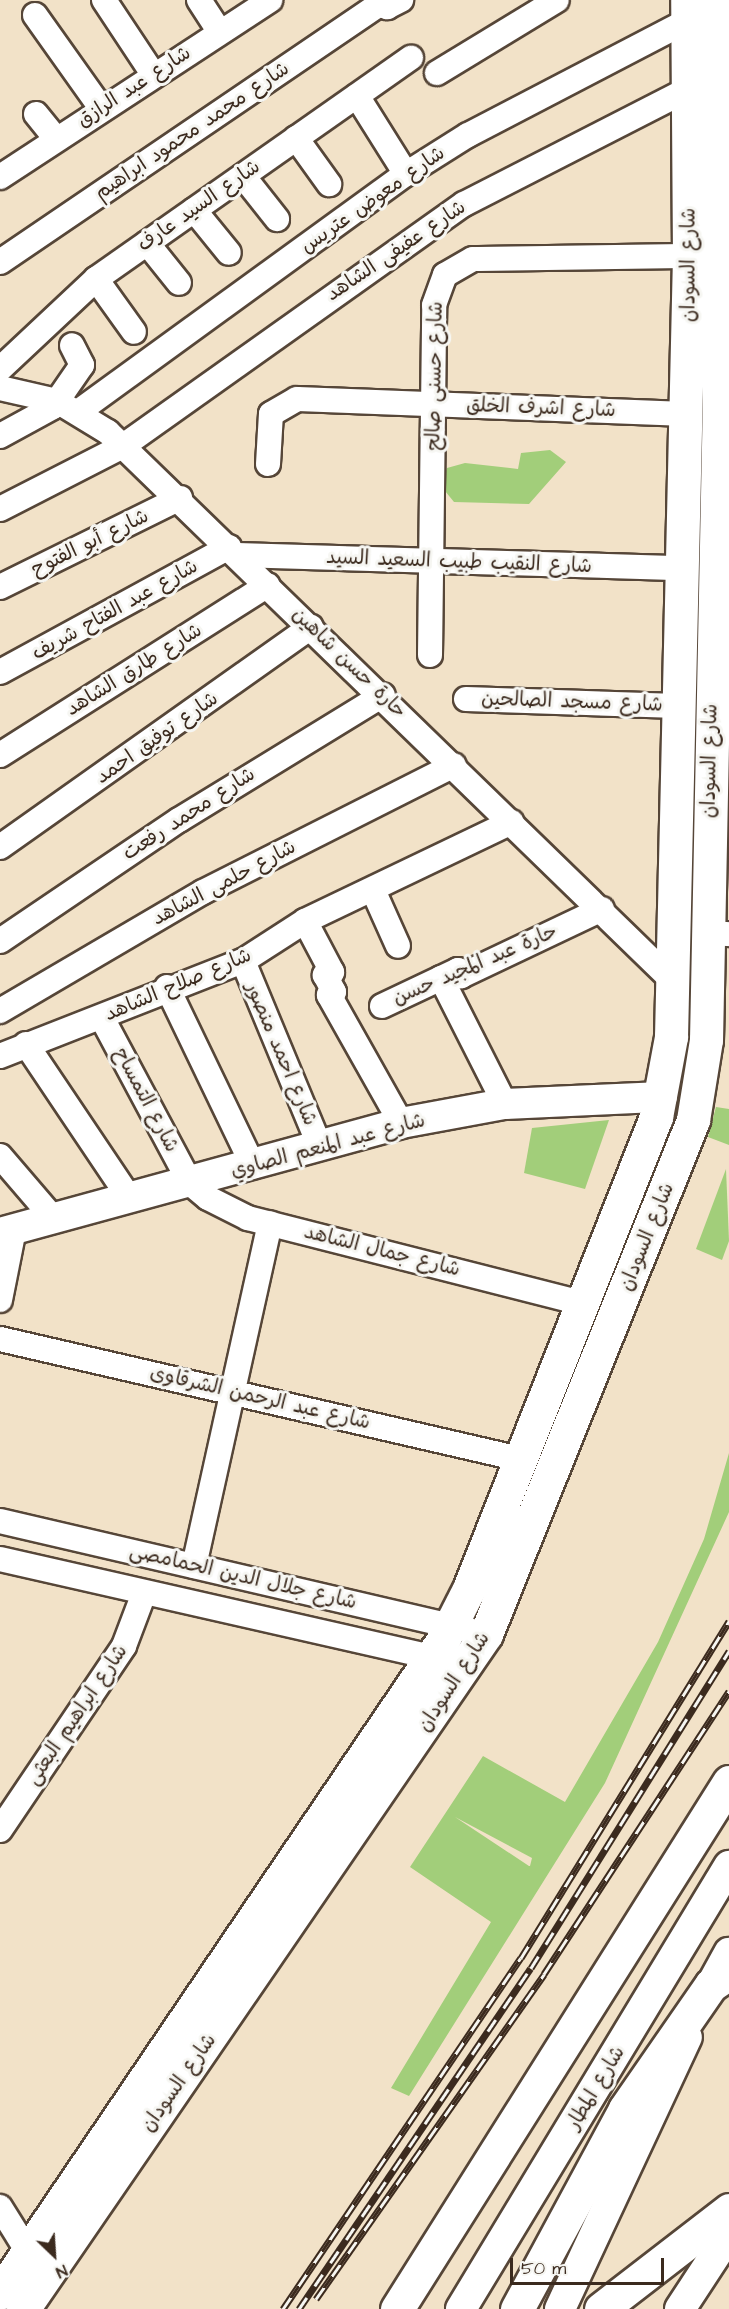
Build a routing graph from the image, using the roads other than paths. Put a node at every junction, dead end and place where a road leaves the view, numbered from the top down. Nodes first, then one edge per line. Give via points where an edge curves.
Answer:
1 (104, 0) edge
2 (200, 0) edge
3 (270, 0) edge
4 (557, 0) edge
5 (714, 0) edge
6 (393, 3) edge
7 (687, 10) edge
8 (35, 15) dead end
9 (220, 32) junction
10 (411, 58) dead end
11 (436, 73) dead end
12 (153, 74) junction
13 (357, 96) junction
14 (711, 97) edge
15 (101, 108) junction
16 (36, 114) dead end
17 (296, 138) junction
18 (56, 139) junction
19 (406, 174) junction
20 (243, 176) junction
21 (0, 177) edge
22 (329, 184) dead end
23 (195, 210) junction
24 (278, 219) dead end
25 (147, 243) junction
26 (724, 246) edge
27 (229, 253) dead end
28 (689, 256) junction
29 (0, 262) edge
30 (96, 279) junction
31 (179, 283) dead end
32 (134, 332) dead end
33 (72, 345) dead end
34 (0, 369) edge
35 (0, 388) edge
36 (724, 400) edge
37 (433, 404) junction
38 (68, 406) junction
39 (687, 414) junction
40 (0, 436) edge
41 (123, 446) junction
42 (268, 464) dead end
43 (180, 498) junction
44 (0, 509) edge
45 (722, 519) edge
46 (233, 551) junction
47 (433, 561) junction
48 (682, 568) junction
49 (268, 585) junction
50 (0, 587) edge
51 (311, 627) junction
52 (430, 656) dead end
53 (721, 656) edge
54 (0, 672) edge
55 (383, 695) junction
56 (466, 699) dead end
57 (678, 706) junction
58 (0, 754) edge
59 (454, 765) junction
60 (719, 792) edge
61 (518, 828) junction
62 (0, 848) edge
63 (373, 890) junction
64 (602, 909) junction
65 (305, 921) junction
66 (718, 934) edge
67 (0, 941) edge
68 (398, 946) dead end
69 (243, 961) junction
70 (441, 978) junction
71 (672, 980) junction
72 (167, 987) junction
73 (382, 1006) dead end
74 (0, 1011) edge
75 (102, 1018) junction
76 (26, 1044) junction
77 (0, 1056) edge
78 (662, 1097) junction
79 (505, 1104) junction
80 (401, 1123) junction
81 (320, 1147) junction
82 (0, 1156) edge
83 (253, 1166) junction
84 (190, 1183) junction
85 (130, 1199) junction
86 (54, 1219) junction
87 (270, 1223) junction
88 (7, 1231) edge
89 (597, 1265) junction
90 (631, 1278) junction
91 (0, 1300) edge
92 (582, 1303) junction
93 (0, 1339) edge
94 (232, 1392) junction
95 (520, 1459) junction
96 (0, 1521) edge
97 (0, 1559) edge
98 (194, 1566) junction
99 (284, 1587) junction
100 (144, 1593) junction
101 (274, 1621) junction
102 (452, 1624) junction
103 (486, 1634) junction
104 (434, 1656) junction
105 (466, 1667) junction
106 (729, 1782) edge
107 (0, 1830) edge
108 (729, 1866) edge
109 (729, 1953) edge
110 (720, 1979) edge
111 (0, 2207) edge
112 (729, 2210) edge
113 (729, 2234) edge
114 (28, 2252) junction
115 (578, 2270) junction
116 (0, 2293) edge
117 (23, 2309) edge
118 (397, 2309) edge
119 (461, 2309) edge
120 (517, 2309) edge
121 (560, 2309) edge
122 (600, 2309) edge
123 (680, 2309) edge

1 - 12 street
2 - 9 street
3 - 9 street, شارع عبد الرازق
4 - 11 street
5 - 14 main road, شارع السودان
6 - 29 street, شارع محمد محمود ابراهيم via 379,4
7 - 14 main road, شارع السودان
7 - 19 street, شارع معوض عتريس
8 - 15 street
9 - 12 street, شارع عبد الرازق
10 - 13 street, شارع السيد عارف
12 - 15 street, شارع عبد الرازق
13 - 17 street, شارع السيد عارف
13 - 19 street
14 - 26 main road, شارع السودان
14 - 28 main road, شارع السودان
14 - 41 street, شارع عفيفى الشاهد via 464,204
15 - 18 street, شارع عبد الرازق
16 - 18 street
17 - 20 street, شارع السيد عارف
17 - 22 street
18 - 21 street, شارع عبد الرازق
19 - 38 street, شارع معوض عتريس
20 - 23 street, شارع السيد عارف
20 - 24 street
23 - 25 street, شارع السيد عارف
23 - 27 street
25 - 30 street, شارع السيد عارف
25 - 31 street
26 - 36 main road, شارع السودان
28 - 37 street, شارع حسنى صالح via 473,259 458,264 437,289
28 - 39 main road, شارع السودان
30 - 32 street
30 - 34 street, شارع السيد عارف
33 - 38 street via 82,365
35 - 38 street, حارة حسن شاهين
36 - 45 main road, شارع السودان
37 - 39 street, شارع اشرف الخلق
37 - 42 street, شارع اشرف الخلق via 287,401 267,423
37 - 47 street, شارع حسنى صالح
38 - 40 street, شارع معوض عتريس
38 - 41 street, حارة حسن شاهين
39 - 48 main road, شارع السودان
41 - 43 street, حارة حسن شاهين
41 - 44 street, شارع عفيفى الشاهد
43 - 46 street, حارة حسن شاهين
43 - 50 street, شارع أبو الفتوح
45 - 53 main road, شارع السودان
46 - 47 street, شارع النقيب طبيب السعيد السيد
46 - 49 street, حارة حسن شاهين
46 - 54 street, شارع عبد الفتاح شريف
47 - 48 street, شارع النقيب طبيب السعيد السيد
47 - 52 street, شارع حسنى صالح
48 - 57 main road, شارع السودان
49 - 51 street, حارة حسن شاهين
49 - 58 street, شارع طارق الشاهد
51 - 55 street, حارة حسن شاهين
51 - 62 street, شارع توفيق احمد
53 - 60 main road, شارع السودان
55 - 59 street, حارة حسن شاهين
55 - 67 street, شارع محمد رفعت via 179,820
56 - 57 street, شارع مسجد الصالحين
57 - 71 main road, شارع السودان
59 - 61 street, حارة حسن شاهين
59 - 74 street, شارع حلمى الشاهد via 203,892
60 - 66 main road, شارع السودان
61 - 63 street, شارع صلاح الشاهد
61 - 64 street, حارة حسن شاهين
63 - 65 street, شارع صلاح الشاهد
63 - 68 street
64 - 70 street, حارة عبد المجيد حسن via 461,976 458,970
64 - 71 street, حارة حسن شاهين
65 - 69 street, شارع صلاح الشاهد
65 - 80 street via 332,972 326,975 334,992 329,995
66 - 90 main road, شارع السودان via 698,1098
69 - 72 street, شارع صلاح الشاهد
69 - 81 street, شارع احمد منصور
70 - 73 street, حارة عبد المجيد حسن
70 - 79 street
71 - 78 main road, شارع السودان
72 - 75 street, شارع صلاح الشاهد
72 - 83 street
75 - 76 street, شارع صلاح الشاهد
75 - 84 street, شارع التمساح
76 - 77 street, شارع صلاح الشاهد
76 - 85 street
78 - 79 street, شارع عبد المنعم الصاوي
78 - 89 main road, شارع السودان
79 - 80 street, شارع عبد المنعم الصاوي
80 - 81 street, شارع عبد المنعم الصاوي
81 - 83 street, شارع عبد المنعم الصاوي
82 - 86 street
83 - 84 street, شارع عبد المنعم الصاوي
84 - 85 street, شارع عبد المنعم الصاوي
84 - 87 street, شارع جمال الشاهد via 227,1209
85 - 86 street, شارع عبد المنعم الصاوي
86 - 88 street, شارع عبد المنعم الصاوي
87 - 92 street, شارع جمال الشاهد
87 - 94 street
88 - 91 street
89 - 90 main road
89 - 92 main road, شارع السودان
90 - 103 main road, شارع السودان
92 - 95 main road, شارع السودان
93 - 94 street, شارع عبد الرحمن الشرقاوى
94 - 95 street, شارع عبد الرحمن الشرقاوى
94 - 98 street
95 - 102 main road, شارع السودان
96 - 98 street, شارع جلال الدين الحمامصى
97 - 100 street, شارع جلال الدين الحمامصى
98 - 99 street, شارع جلال الدين الحمامصى
99 - 101 street
99 - 102 street, شارع جلال الدين الحمامصى
100 - 101 street, شارع جلال الدين الحمامصى
100 - 107 street, شارع ابراهيم البعثى via 124,1646
101 - 104 street, شارع جلال الدين الحمامصى
102 - 103 street, شارع جلال الدين الحمامصى
102 - 104 main road, شارع السودان
103 - 105 main road, شارع السودان
104 - 105 street, شارع جلال الدين الحمامصى
104 - 114 main road, شارع السودان
105 - 117 main road, شارع السودان
106 - 118 main road
108 - 119 street, شارع المطار
109 - 110 street
110 - 115 street
110 - 120 main road via 604,2143
111 - 114 street
112 - 122 main road
113 - 123 street
114 - 116 main road, شارع السودان
115 - 121 street
115 - 122 street

